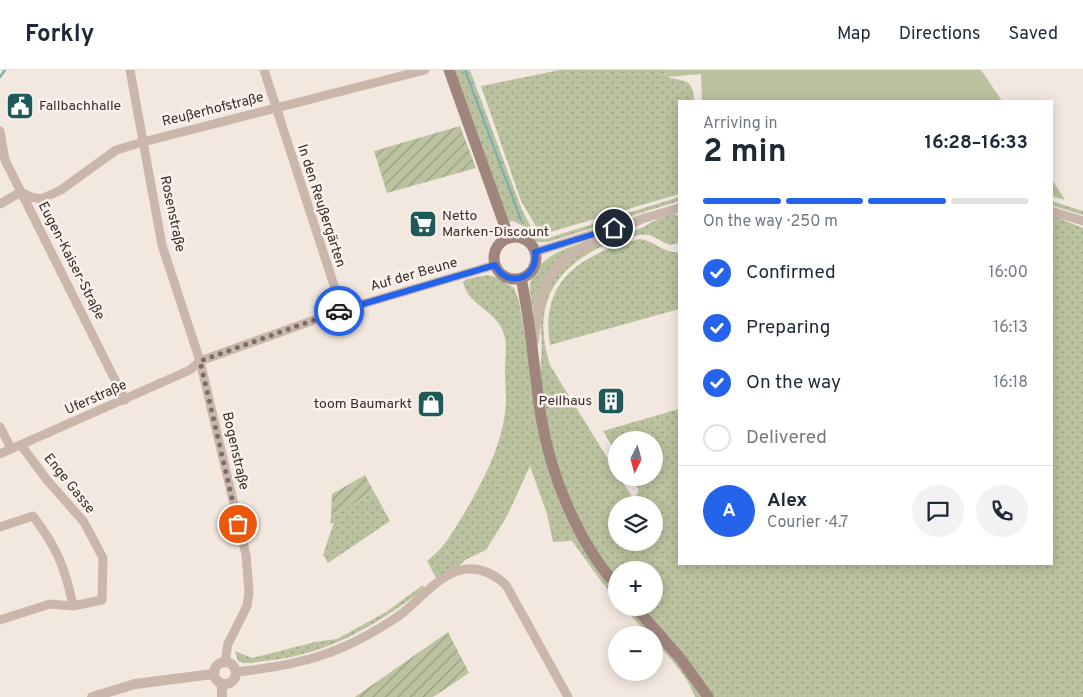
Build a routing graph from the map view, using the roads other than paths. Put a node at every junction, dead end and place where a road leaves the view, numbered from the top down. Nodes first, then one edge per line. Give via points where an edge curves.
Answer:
1 (130, 70) edge
2 (264, 70) edge
3 (425, 70) edge
4 (450, 70) edge
5 (275, 110) junction
6 (0, 131) edge
7 (143, 142) junction
8 (21, 192) junction
9 (0, 204) edge
10 (678, 208) edge
11 (1053, 212) edge
12 (644, 218) junction
13 (1083, 221) edge
14 (509, 238) junction
15 (535, 252) junction
16 (495, 265) junction
17 (521, 278) junction
18 (342, 310) junction
19 (533, 351) junction
20 (200, 361) junction
21 (125, 400) junction
22 (0, 428) edge
23 (21, 445) junction
24 (11, 448) junction
25 (0, 454) edge
26 (0, 528) edge
27 (608, 576) edge
28 (73, 606) junction
29 (643, 616) edge
30 (0, 620) edge
31 (225, 662) junction
32 (236, 672) junction
33 (213, 674) junction
34 (222, 684) junction
35 (92, 697) edge
36 (222, 697) edge
37 (568, 697) edge
38 (708, 697) edge

1 - 7 street, Rosenstraße
2 - 5 street, In den Reußergärten
3 - 5 street, Reußerhofstraße
4 - 14 main road
5 - 7 street, Reußerhofstraße
5 - 18 street, In den Reußergärten
6 - 8 street, Eugen-Kaiser-Straße via 5,160
7 - 8 street, Reußerhofstraße via 116,150 61,190 41,199
7 - 20 street, Rosenstraße via 162,245
8 - 9 street
8 - 21 street, Eugen-Kaiser-Straße
10 - 12 street
11 - 13 street
12 - 15 street
12 - 19 street via 582,247 561,263 547,282 540,302
14 - 15 main road via 522,238
14 - 16 main road via 495,252
15 - 17 main road via 535,265 527,276
16 - 17 main road via 508,278
16 - 18 street, Auf der Beune
17 - 19 main road
18 - 20 street, Auf der Beune
19 - 27 main road via 542,419 553,465 576,522
20 - 21 street, Uferstraße via 190,370
20 - 31 street, Bogenstraße via 246,555 247,606 228,644
21 - 23 street, Uferstraße
22 - 24 street
23 - 24 street, Uferstraße
23 - 28 street, Enge Gasse via 84,522 103,558 102,600
24 - 25 street, Uferstraße
26 - 28 street via 33,516 68,575
28 - 30 street via 50,604
29 - 38 main road via 681,659
31 - 32 street via 232,664
31 - 33 street via 218,664
32 - 34 street via 233,681
32 - 37 street via 282,668 338,650 401,614 448,575 459,570 476,569 494,575 506,585
33 - 34 street
33 - 35 street via 135,684
34 - 36 street

